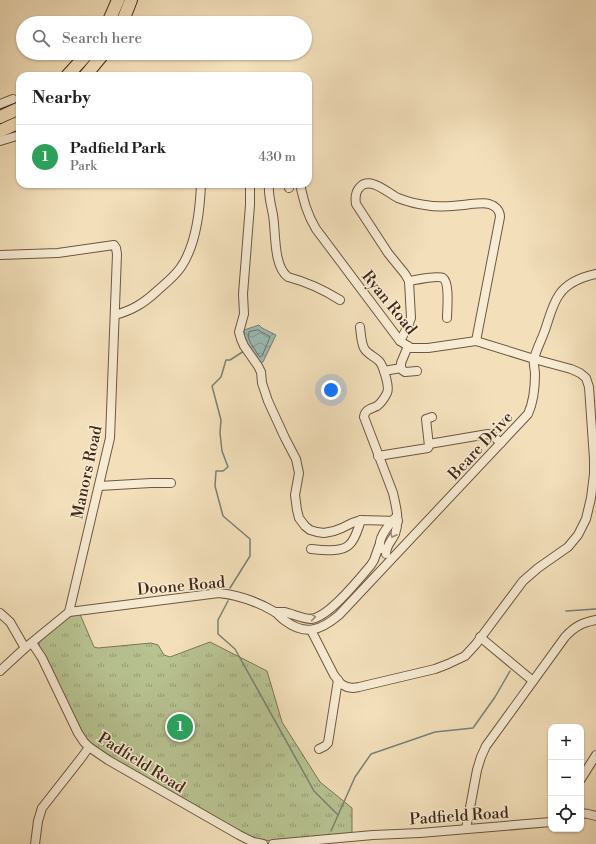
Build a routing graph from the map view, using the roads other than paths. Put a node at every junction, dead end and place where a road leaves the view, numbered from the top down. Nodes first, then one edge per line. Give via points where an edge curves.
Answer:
1 (118, 0) edge
2 (132, 0) edge
3 (111, 16) edge
4 (125, 16) edge
5 (82, 60) edge
6 (98, 60) edge
7 (71, 72) edge
8 (88, 72) edge
9 (0, 104) edge
10 (16, 104) edge
11 (0, 117) edge
12 (16, 124) edge
13 (0, 131) edge
14 (16, 136) edge
15 (0, 141) edge
16 (201, 188) edge
17 (250, 188) edge
18 (270, 188) edge
19 (301, 188) edge
20 (0, 255) edge
21 (596, 274) edge
22 (408, 281) junction
23 (340, 300) dead end
24 (115, 315) junction
25 (447, 318) dead end
26 (360, 327) dead end
27 (400, 341) junction
28 (476, 341) junction
29 (408, 346) junction
30 (534, 360) junction
31 (401, 368) junction
32 (384, 371) junction
33 (417, 371) dead end
34 (432, 417) dead end
35 (501, 443) junction
36 (429, 444) junction
37 (378, 456) junction
38 (171, 483) dead end
39 (99, 486) junction
40 (396, 519) junction
41 (361, 520) junction
42 (379, 546) junction
43 (311, 549) dead end
44 (389, 556) junction
45 (69, 612) junction
46 (275, 612) junction
47 (0, 613) edge
48 (596, 620) edge
49 (311, 630) junction
50 (480, 637) junction
51 (28, 645) junction
52 (0, 671) edge
53 (338, 680) junction
54 (533, 681) junction
55 (89, 747) junction
56 (319, 749) dead end
57 (596, 755) edge
58 (584, 774) edge
59 (584, 814) edge
60 (596, 816) edge
61 (548, 822) edge
62 (466, 829) junction
63 (35, 844) edge
64 (263, 844) edge
65 (273, 844) edge

1 - 3 highway
2 - 4 highway
5 - 7 highway
6 - 8 highway
9 - 10 street
10 - 11 highway
12 - 13 highway
14 - 15 street
16 - 24 street via 197,223 182,267 143,303
17 - 41 street via 244,314 239,332 244,346 261,372 268,401 296,459 299,473 295,495 299,518 310,530 324,533
18 - 23 street via 275,241 282,270 288,277 317,287
19 - 27 street, Ryan Road via 308,216 316,230
20 - 24 street, Manors Road via 58,253 114,245 117,254
21 - 30 street via 576,281 558,295
22 - 25 street via 432,278 444,280 447,288
22 - 27 street via 411,318
22 - 28 street via 356,204 355,194 361,186 366,183 376,185 399,198 425,206 486,203 496,208 500,217
24 - 39 street, Manors Road via 111,432
26 - 32 street via 364,348 379,361
27 - 29 street, Ryan Road
28 - 29 street, Ryan Road via 428,348
28 - 30 street, Ryan Road
29 - 31 street
30 - 35 street, Beare Drive via 535,385 532,404 528,414
30 - 50 street via 577,371 586,378 590,396 594,460 591,498 586,519 573,542 523,582
31 - 32 street
31 - 33 street via 405,372
32 - 37 street via 387,394 378,405 366,412 364,417
34 - 36 street via 426,418
35 - 36 street via 488,434
35 - 44 street, Beare Drive
36 - 37 street via 426,449
37 - 40 street via 393,493
38 - 39 street
39 - 45 street, Manors Road
40 - 41 street
40 - 42 street via 381,537
40 -> 44 street via 394,534 386,548
41 - 43 street via 356,535 346,547
42 - 44 street
46 -> 42 street via 307,619 319,617 334,605 371,565
44 - 49 street, Beare Drive via 339,615 326,625
45 - 46 street, Doone Road via 219,593 238,596
45 - 51 street
46 - 49 street, Doone Road via 291,625
47 - 51 street, Padfield Road
48 - 54 street via 572,630
49 - 53 street
50 - 53 street via 465,656 434,669 352,688 346,687
50 - 54 street
51 - 52 street
51 - 55 street, Padfield Road via 42,658 78,733
53 - 56 street via 328,743
54 - 62 street via 491,738 481,757
55 - 63 street via 42,808
55 - 64 street, Padfield Road via 239,835
57 - 58 street
59 - 60 street
61 - 62 street, Padfield Road
62 - 65 street, Padfield Road

